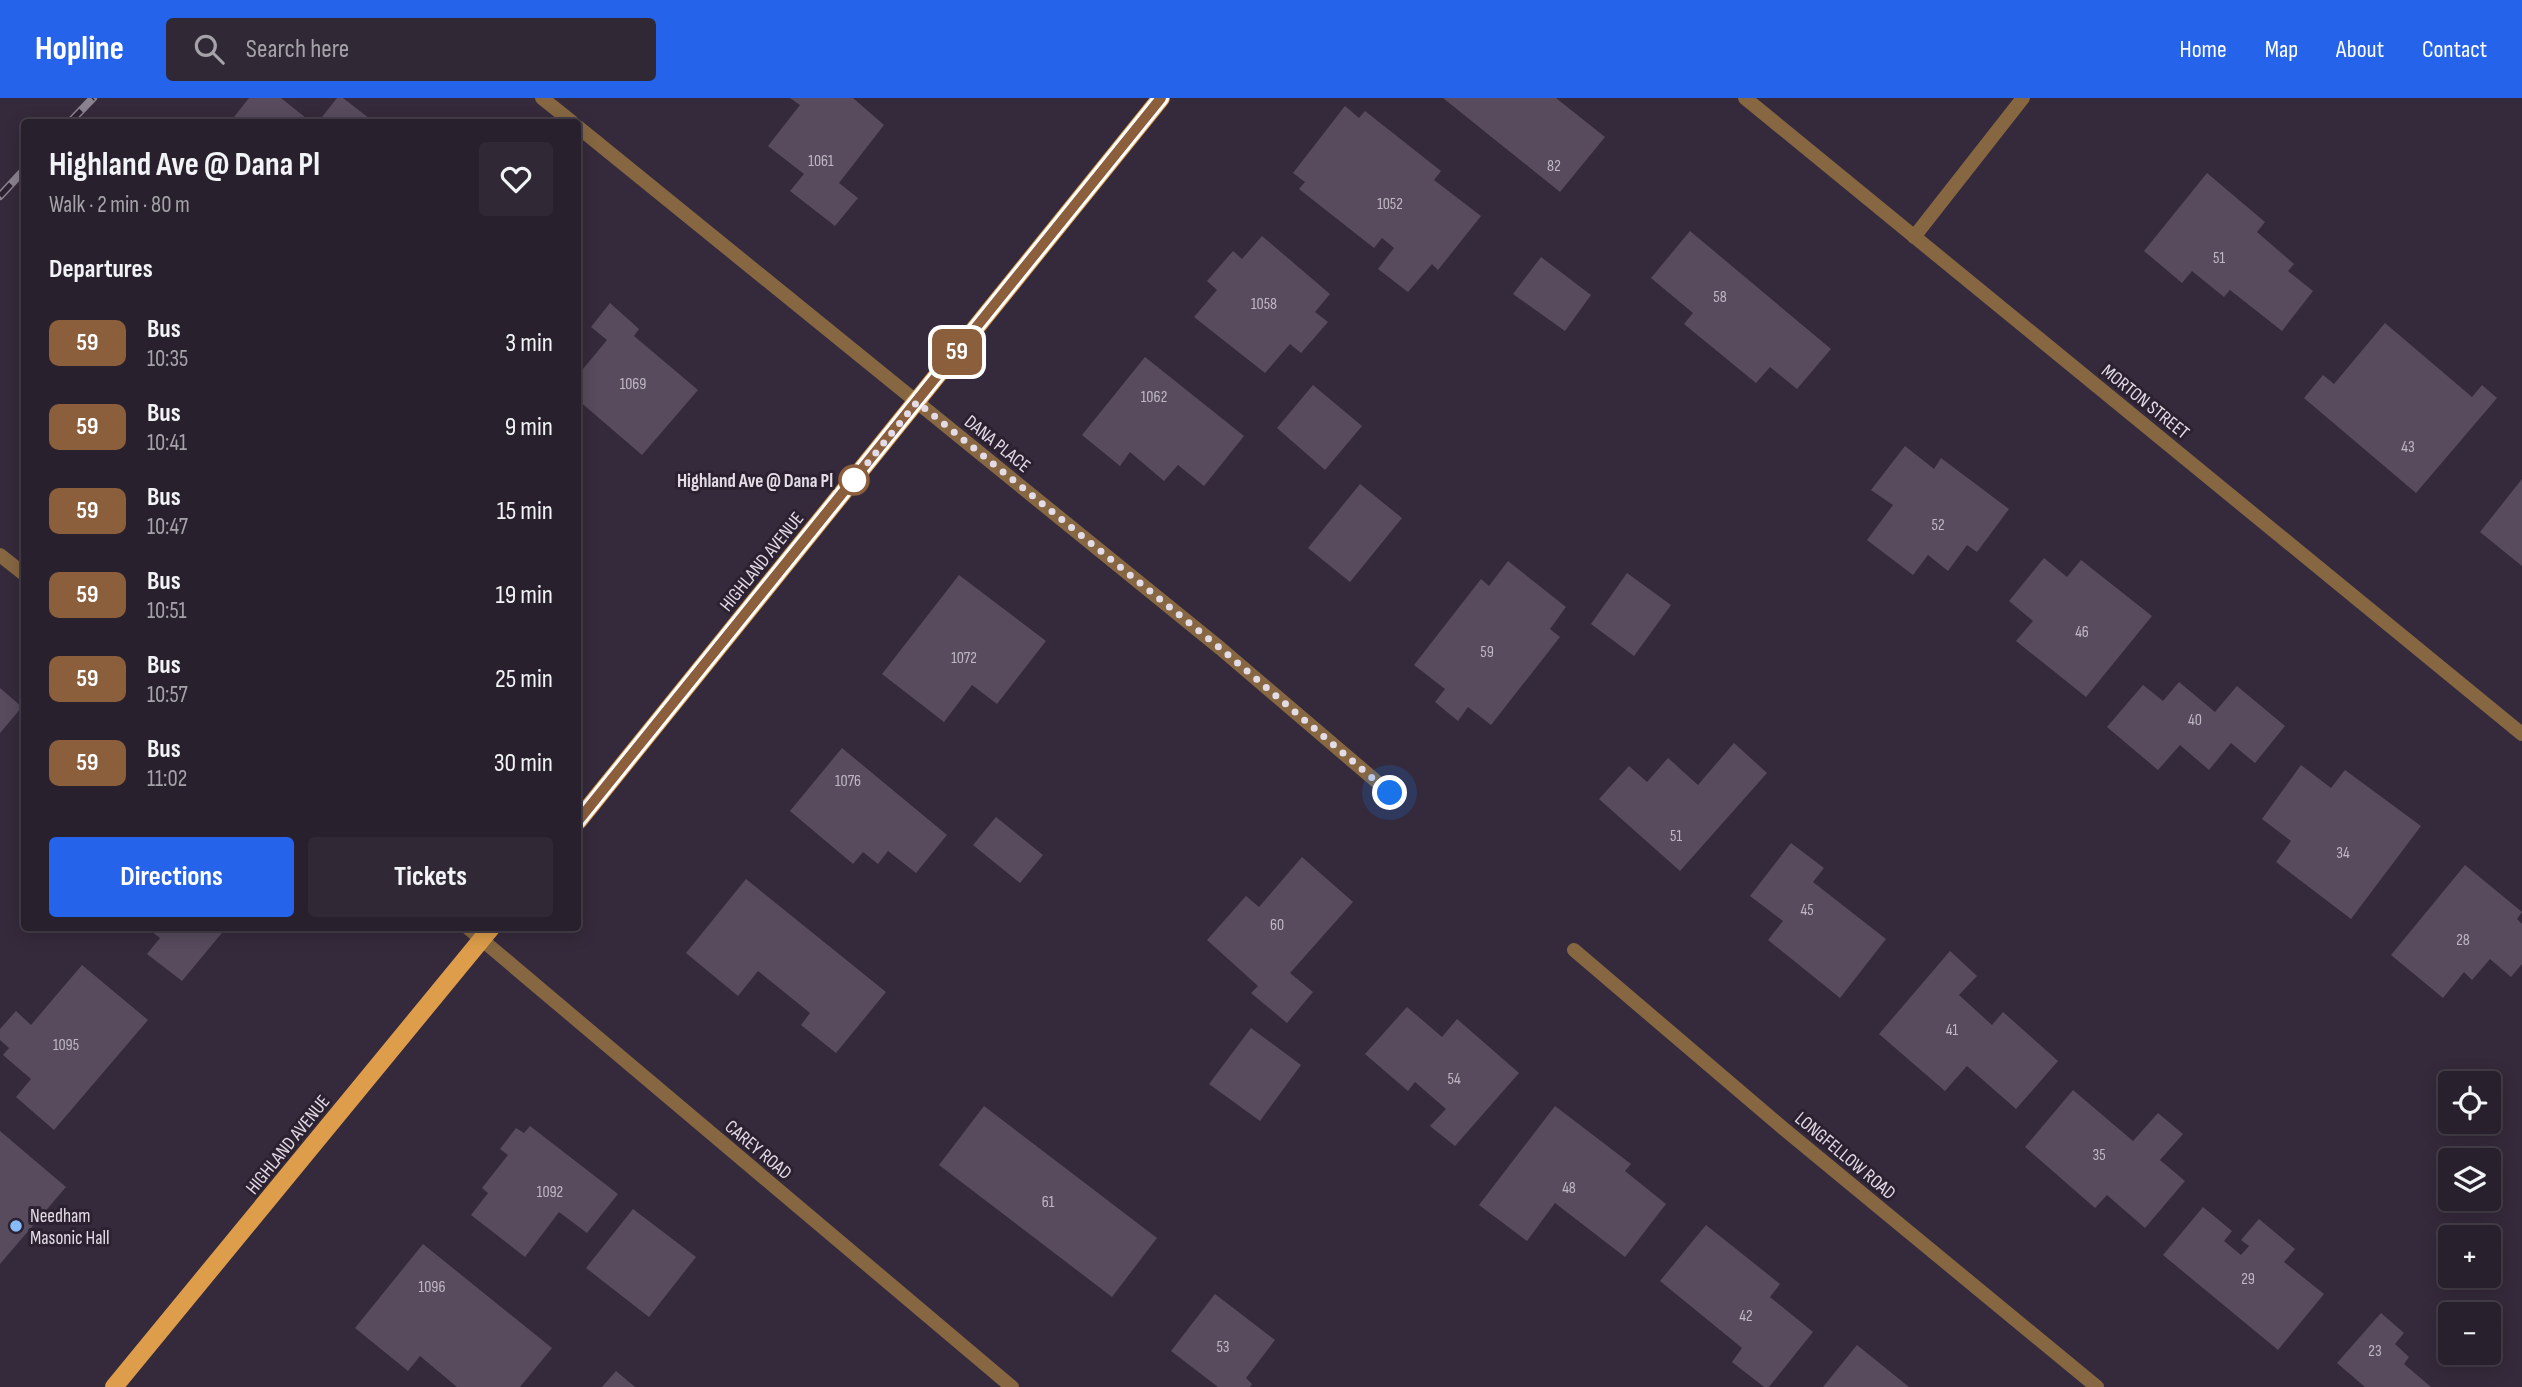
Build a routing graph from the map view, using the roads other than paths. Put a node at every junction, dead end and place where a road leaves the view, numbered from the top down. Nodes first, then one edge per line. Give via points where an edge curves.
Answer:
1 (542, 98) edge
2 (1161, 98) edge
3 (1745, 98) edge
4 (2023, 98) edge
5 (568, 119) edge
6 (581, 129) edge
7 (1914, 237) junction
8 (917, 402) junction
9 (0, 555) edge
10 (21, 572) edge
11 (2522, 734) edge
12 (1390, 793) dead end
13 (581, 817) edge
14 (487, 933) edge
15 (1574, 950) dead end
16 (114, 1387) edge
17 (1012, 1387) edge
18 (2097, 1387) edge

1 - 5 street
2 - 8 main road, HIGHLAND AVENUE
3 - 7 street, MORTON STREET
4 - 7 street
6 - 8 street, DANA PLACE
7 - 11 street, MORTON STREET
8 - 12 street, DANA PLACE
8 - 13 main road, HIGHLAND AVENUE
9 - 10 street
14 - 16 main road, HIGHLAND AVENUE
14 - 17 street, CAREY ROAD via 555,1003
15 - 18 street, LONGFELLOW ROAD

